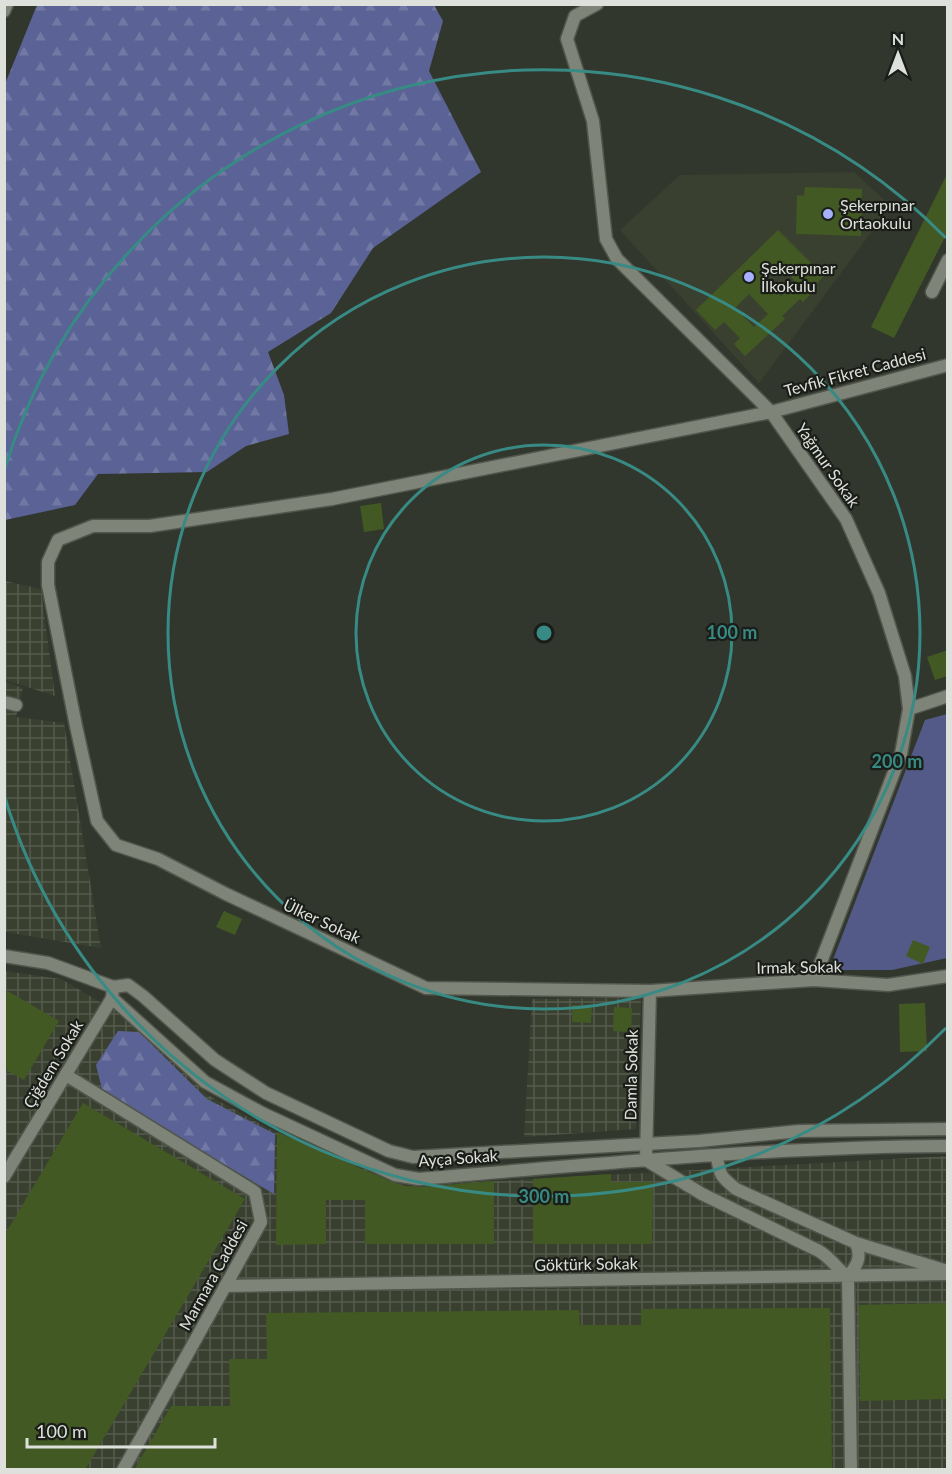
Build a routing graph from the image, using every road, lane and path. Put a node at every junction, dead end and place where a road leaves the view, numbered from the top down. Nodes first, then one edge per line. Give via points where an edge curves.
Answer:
1 (7, 4) edge
2 (597, 4) edge
3 (4, 11) edge
4 (948, 261) edge
5 (932, 292) dead end
6 (948, 365) edge
7 (771, 412) junction
8 (948, 696) edge
9 (909, 709) junction
10 (76, 726) joint
11 (4, 956) edge
12 (948, 976) edge
13 (814, 980) junction
14 (650, 991) junction
15 (112, 993) junction
16 (66, 1075) junction
17 (948, 1129) edge
18 (647, 1144) junction
19 (948, 1146) edge
20 (717, 1155) junction
21 (646, 1160) junction
22 (4, 1177) edge
23 (856, 1243) junction
24 (948, 1273) edge
25 (848, 1277) junction
26 (225, 1286) junction
27 (123, 1470) edge
28 (851, 1470) edge

1 - 3 street
2 - 7 street, Yağmur Sokak via 575,16 567,39 593,121 606,239 616,259
4 - 5 street
6 - 7 street, Tevfik Fikret Caddesi
7 - 9 street, Yağmur Sokak via 846,519 879,593 905,676
7 - 10 street, Tevfik Fikret Caddesi via 332,499 150,526 93,526 58,540 48,562 48,585
8 - 9 street
9 - 13 street, Yağmur Sokak via 901,754
10 - 14 street, Ülker Sokak via 97,820 116,845 158,859 426,987
11 - 15 street, Ayça Sokak via 48,963
12 - 13 street, Irmak Sokak via 888,986
13 - 14 street, Irmak Sokak
14 - 18 street, Damla Sokak
15 - 16 street, Çiğdem Sokak
15 - 18 street via 128,985 215,1060 266,1093 389,1150 413,1157
15 - 21 street, Ayça Sokak via 205,1083 395,1175 419,1179
16 - 22 street, Çiğdem Sokak
16 - 26 street, Marmara Caddesi via 255,1192 261,1222
17 - 18 street via 799,1131
18 - 21 street, Damla Sokak
19 - 20 street, Ayça Sokak
20 - 21 street, Ayça Sokak
20 - 23 street via 721,1177 736,1189
21 - 25 street via 702,1194 825,1254
23 - 24 street
23 - 25 street via 860,1251 858,1264
24 - 25 street, Göktürk Sokak
25 - 26 street, Göktürk Sokak
25 - 28 street
26 - 27 street, Marmara Caddesi

